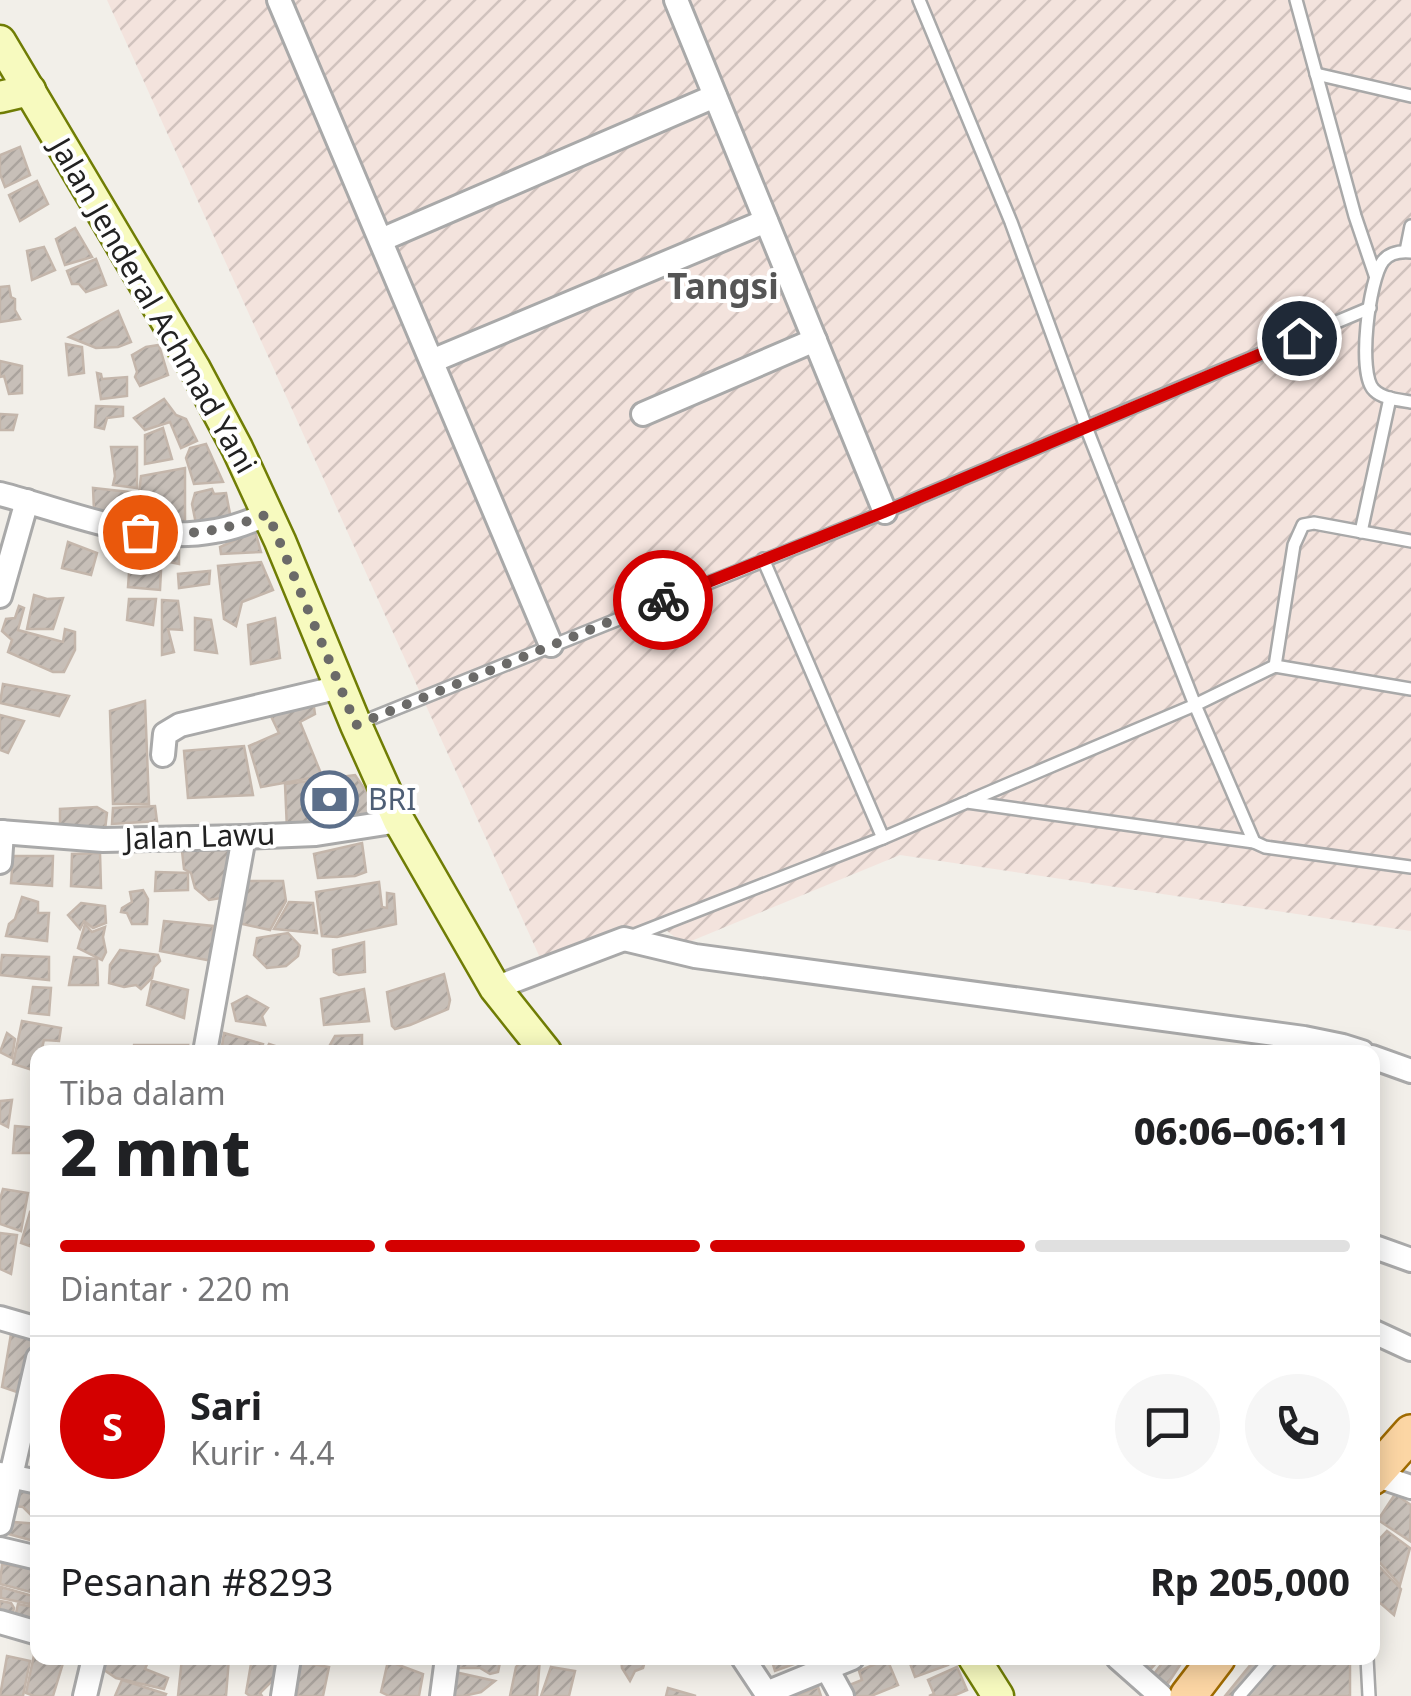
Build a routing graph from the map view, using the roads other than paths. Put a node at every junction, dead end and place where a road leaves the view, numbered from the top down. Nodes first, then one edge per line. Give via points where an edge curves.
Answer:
1 (279, 0) edge
2 (676, 0) edge
3 (920, 0) edge
4 (1296, 0) edge
5 (0, 40) edge
6 (1316, 74) junction
7 (15, 93) edge
8 (715, 96) junction
9 (1411, 96) edge
10 (766, 221) junction
11 (1411, 226) edge
12 (380, 240) junction
13 (1408, 252) edge
14 (1375, 275) junction
15 (1370, 308) junction
16 (815, 340) junction
17 (432, 362) junction
18 (1390, 398) junction
19 (1411, 402) edge
20 (643, 414) dead end
21 (1086, 427) junction
22 (0, 494) edge
23 (26, 501) junction
24 (884, 512) junction
25 (268, 514) junction
26 (1361, 532) junction
27 (1411, 542) edge
28 (763, 559) junction
29 (0, 596) edge
30 (552, 645) junction
31 (1275, 666) junction
32 (340, 687) junction
33 (1411, 689) edge
34 (1194, 705) junction
35 (356, 725) junction
36 (163, 755) dead end
37 (968, 802) junction
38 (398, 821) junction
39 (1, 832) edge
40 (244, 836) junction
41 (883, 838) junction
42 (1254, 842) junction
43 (0, 862) edge
44 (1411, 867) edge
45 (624, 939) junction
46 (495, 988) junction
47 (206, 1045) edge
48 (540, 1045) edge
49 (1300, 1045) edge
50 (1380, 1059) edge
51 (1411, 1072) edge
52 (1380, 1249) edge
53 (1411, 1260) edge
54 (0, 1318) edge
55 (30, 1327) edge
56 (1380, 1335) edge
57 (1411, 1349) edge
58 (0, 1400) edge
59 (30, 1407) edge
60 (30, 1410) edge
61 (1409, 1440) edge
62 (1380, 1469) edge
63 (5, 1475) edge
64 (1380, 1478) edge
65 (30, 1480) edge
66 (1411, 1488) edge
67 (0, 1524) edge
68 (0, 1549) edge
69 (30, 1556) edge
70 (0, 1622) edge
71 (30, 1631) edge
72 (92, 1665) edge
73 (289, 1665) edge
74 (446, 1665) edge
75 (747, 1665) edge
76 (832, 1665) edge
77 (978, 1665) edge
78 (1126, 1665) edge
79 (1212, 1665) edge
80 (1266, 1665) edge
81 (1367, 1665) edge
82 (826, 1667) junction
83 (85, 1696) edge
84 (283, 1696) edge
85 (442, 1696) edge
86 (842, 1696) edge
87 (998, 1696) edge
88 (1161, 1696) edge
89 (1188, 1696) edge
90 (1239, 1696) edge
91 (1369, 1696) edge

1 - 12 street
2 - 8 street
3 - 21 lane
4 - 6 lane
5 - 7 main road, Jalan Jenderal Achmad Yani
6 - 9 lane
6 - 14 lane
7 - 25 main road, Jalan Jenderal Achmad Yani via 195,370
8 - 10 street
8 - 12 street
10 - 16 street
10 - 17 street
11 - 13 lane
12 - 17 street
13 - 14 lane via 1388,256
14 - 15 lane
15 - 18 lane via 1368,382
15 - 21 lane
16 - 20 street
16 - 24 street
17 - 30 street
18 - 19 lane
18 - 26 lane
21 - 24 lane
21 - 34 lane
22 - 23 street
23 - 25 street via 112,528 170,534 212,532
23 - 29 street
24 - 28 lane
25 - 32 main road, Jalan Jenderal Achmad Yani
26 - 27 lane
26 - 31 lane via 1314,523 1299,530
28 - 30 lane
28 - 41 lane
30 - 35 lane
31 - 33 lane
31 - 34 lane
32 - 35 main road, Jalan Jenderal Achmad Yani
32 - 36 street via 180,725 165,734
34 - 37 lane
34 - 42 lane
35 - 38 main road, Jalan Jenderal Achmad Yani
37 - 41 lane
37 - 42 lane
38 - 40 street, Jalan Lawu
38 - 46 main road, Jalan Jenderal Achmad Yani
39 - 40 street, Jalan Lawu via 103,840
39 - 43 street
40 - 47 street
41 - 45 lane
42 - 44 lane
45 - 46 street
45 - 49 street via 694,956
46 - 48 main road, Jalan Jenderal Achmad Yani
50 - 51 street
52 - 53 street
54 - 55 street
56 - 57 street
58 - 59 street
60 - 63 street
61 - 62 main road
63 - 65 street
63 - 67 street
64 - 66 street
68 - 69 street
70 - 71 street
72 - 83 street
73 - 84 street
74 - 85 street
75 - 82 street via 764,1692
76 - 82 street
77 - 87 main road
78 - 88 street
79 - 89 main road
80 - 90 lane
81 - 91 lane
82 - 86 street

